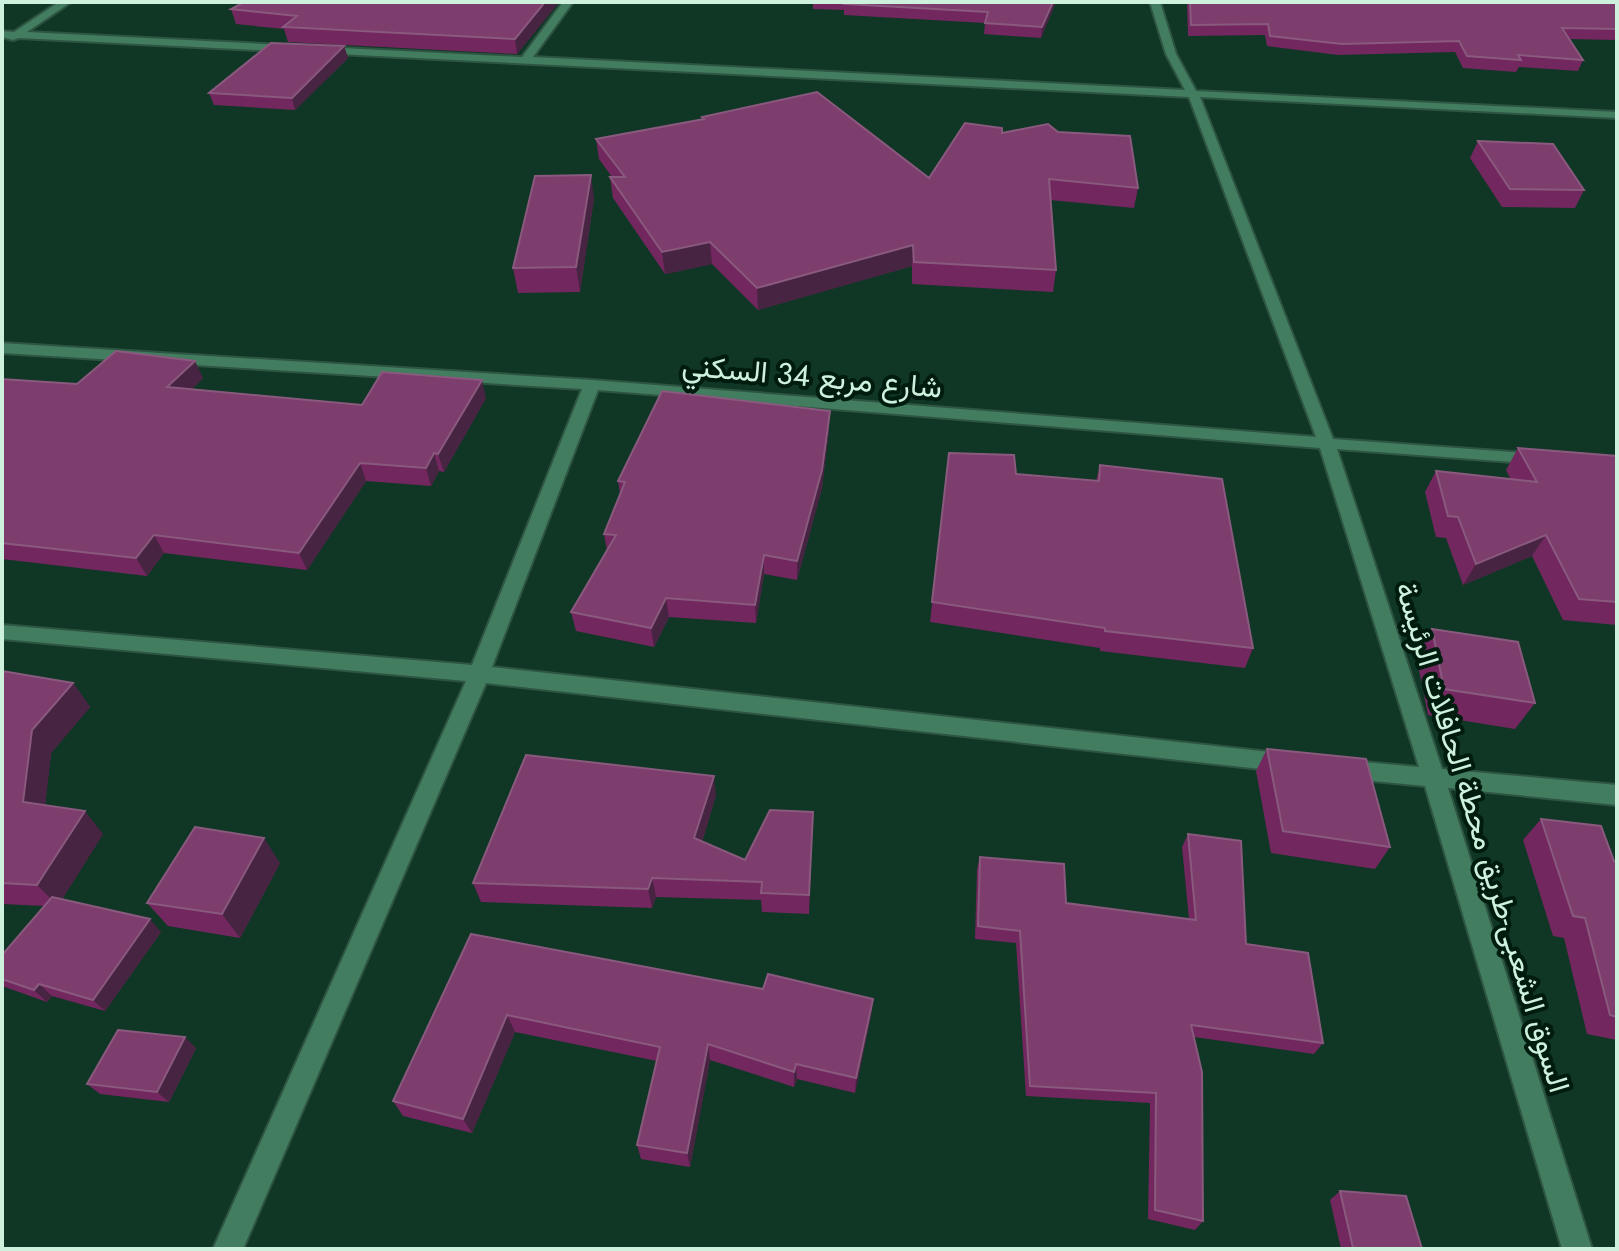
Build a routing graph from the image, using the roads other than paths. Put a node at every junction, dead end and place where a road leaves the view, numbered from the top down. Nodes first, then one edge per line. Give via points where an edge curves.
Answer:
1 (66, 2) edge
2 (568, 2) edge
3 (1155, 2) edge
4 (2, 34) edge
5 (16, 35) junction
6 (2, 45) edge
7 (524, 62) junction
8 (1194, 95) junction
9 (1617, 115) edge
10 (2, 348) edge
11 (592, 385) junction
12 (1327, 444) junction
13 (1556, 461) edge
14 (2, 632) edge
15 (479, 674) junction
16 (1434, 779) junction
17 (1617, 795) edge
18 (228, 1249) edge
19 (1577, 1249) edge

1 - 5 street
2 - 7 street
3 - 8 street, السوق الشعبى-طريق محطة الحافلات الرئيسة via 1163,33
4 - 5 street
5 - 6 street
5 - 7 street
7 - 8 street
8 - 9 street
8 - 12 street, السوق الشعبى-طريق محطة الحافلات الرئيسة
10 - 11 street, شارع مربع 34 السكني
11 - 12 street, شارع مربع 34 السكني
11 - 15 street
12 - 13 street, شارع مربع 34 السكني
12 - 16 street, السوق الشعبى-طريق محطة الحافلات الرئيسة
14 - 15 street
15 - 16 street
15 - 18 street
16 - 17 street
16 - 19 street, السوق الشعبى-طريق محطة الحافلات الرئيسة

